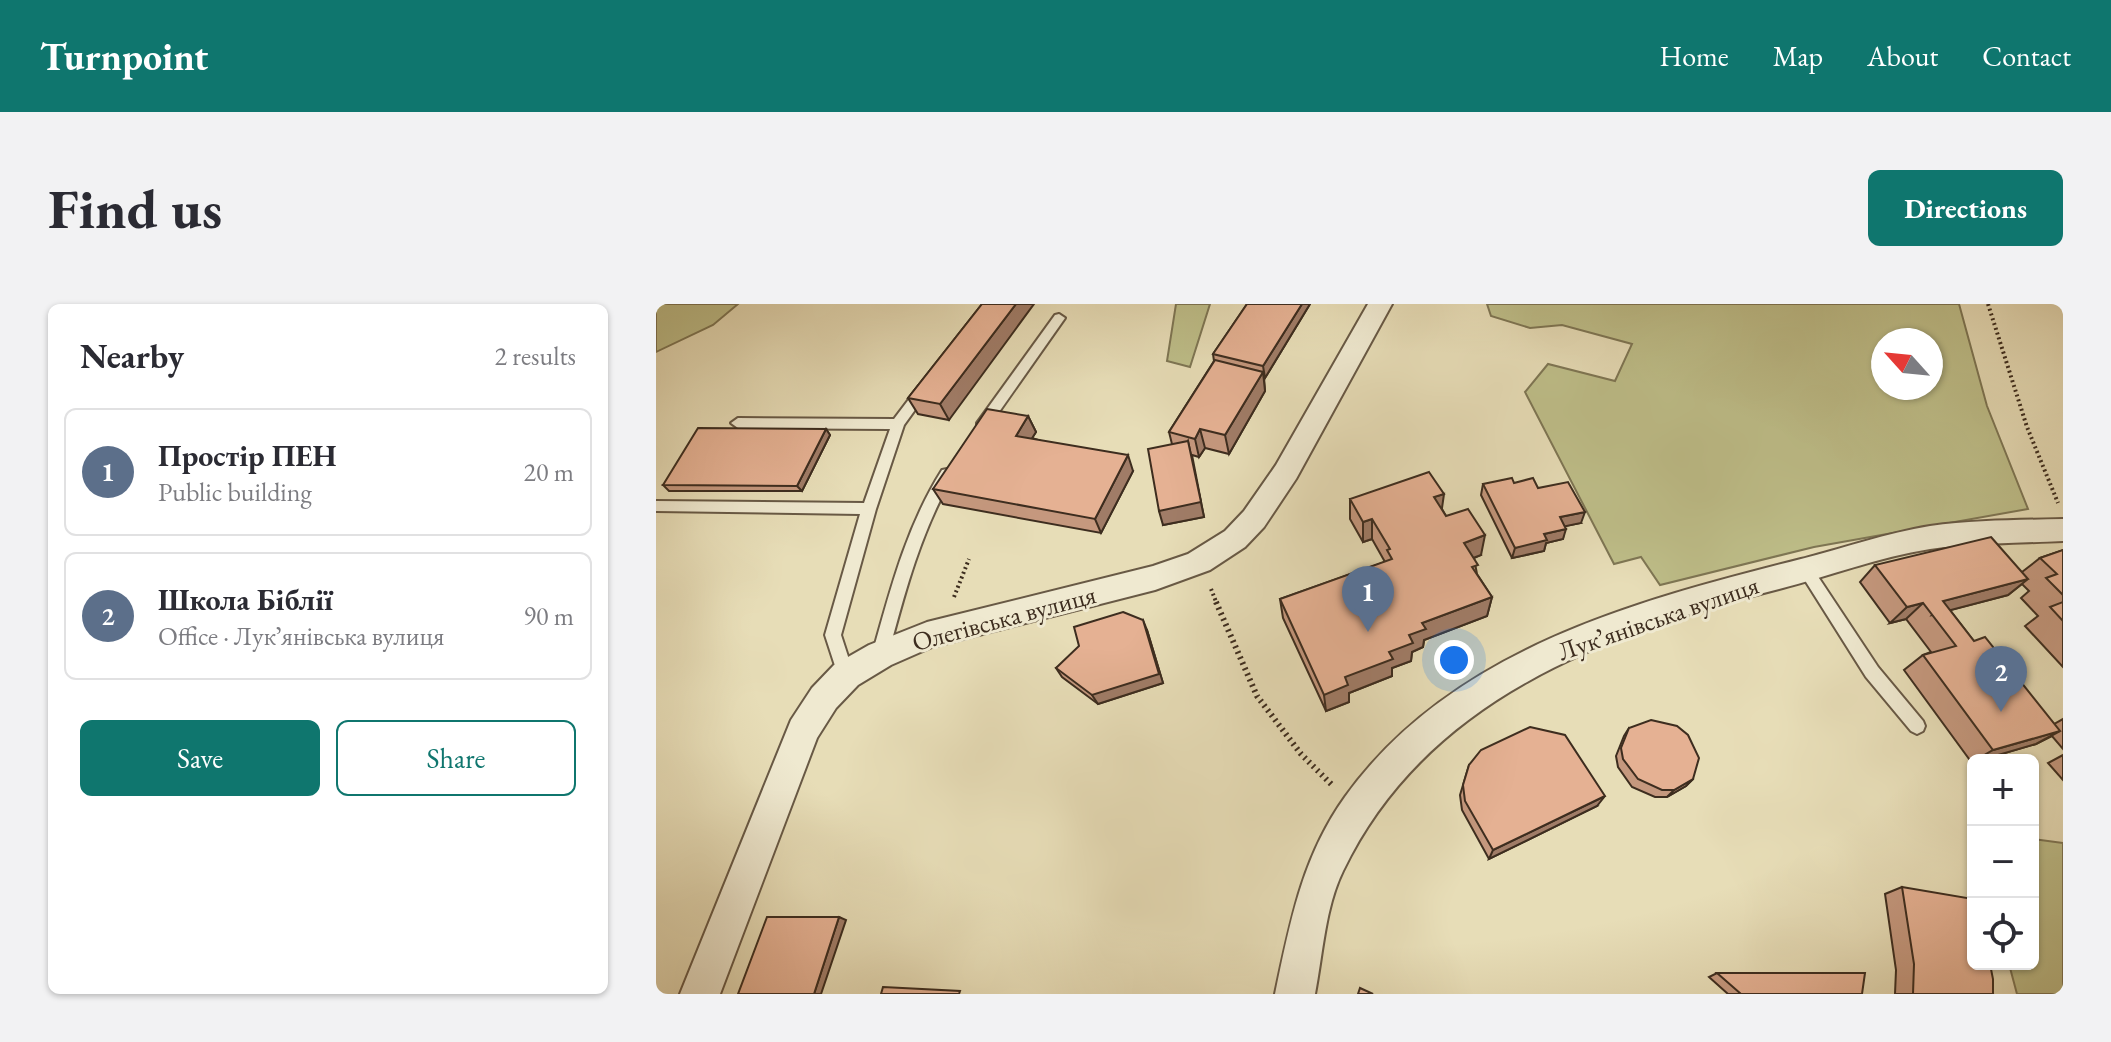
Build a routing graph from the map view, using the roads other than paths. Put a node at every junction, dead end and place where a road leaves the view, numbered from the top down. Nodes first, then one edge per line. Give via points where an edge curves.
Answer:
1 (1380, 304) edge
2 (1059, 318) dead end
3 (933, 376) edge
4 (738, 423) dead end
5 (898, 424) junction
6 (971, 442) edge
7 (953, 467) edge
8 (656, 506) edge
9 (869, 509) junction
10 (2063, 530) edge
11 (1806, 570) junction
12 (880, 655) junction
13 (846, 675) junction
14 (1917, 726) dead end
15 (700, 994) edge
16 (1295, 994) edge

1 - 12 street, Олегівська вулиця via 1317,421 1254,519 1235,539 1199,562 1155,578 927,635
2 - 6 lane
3 - 5 lane
4 - 5 lane
5 - 9 lane
7 - 12 lane via 935,491 900,580
8 - 9 lane
9 - 13 lane via 833,635
10 - 11 street, Лукʼянівська вулиця via 1929,538
11 - 14 lane via 1872,672
11 - 16 street, Лукʼянівська вулиця via 1583,637 1510,674 1436,723 1400,756 1357,810 1321,877
12 - 13 street, Олегівська вулиця
13 - 15 street, Олегівська вулиця via 803,731

